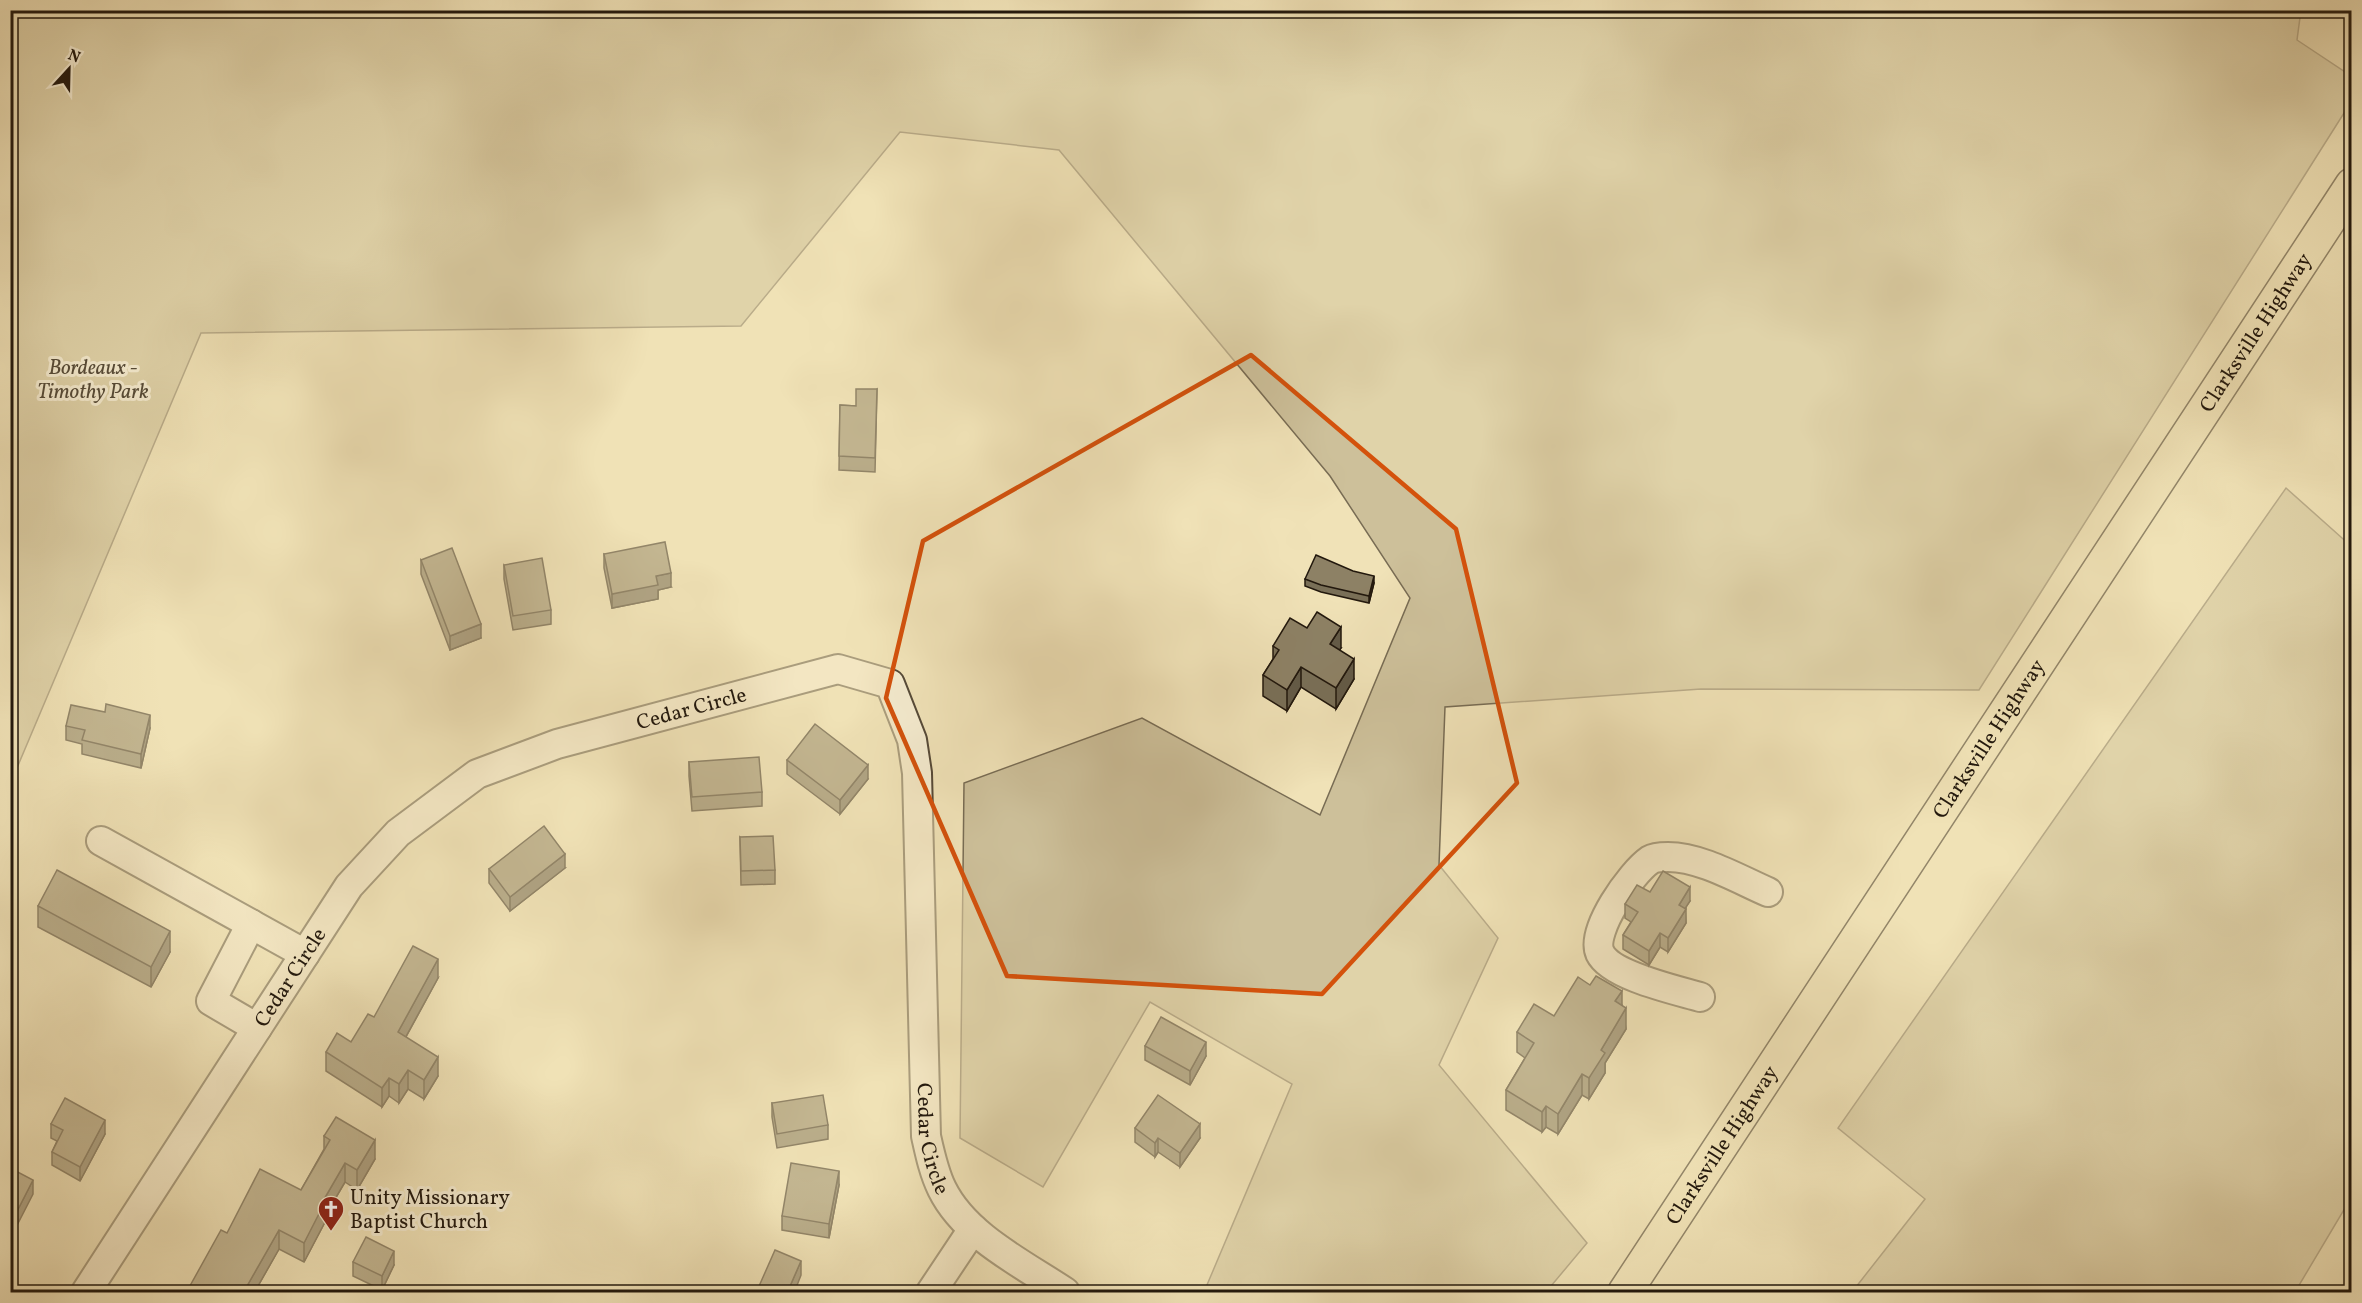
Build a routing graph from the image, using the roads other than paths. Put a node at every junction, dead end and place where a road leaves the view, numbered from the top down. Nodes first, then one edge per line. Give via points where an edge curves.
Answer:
1 (2352, 185) edge
2 (101, 841) dead end
3 (1768, 892) dead end
4 (251, 924) junction
5 (304, 954) junction
6 (1700, 997) dead end
7 (257, 1028) junction
8 (973, 1229) junction
9 (86, 1293) edge
10 (931, 1293) edge
11 (1065, 1293) edge
12 (1625, 1293) edge

1 - 12 main road, Clarksville Highway
2 - 4 street
3 - 6 street via 1711,868 1667,857 1652,859 1622,892 1597,940 1601,955 1618,969
4 - 5 street
4 - 7 street via 211,1000
5 - 7 street, Cedar Circle
5 - 8 street, Cedar Circle via 349,886 398,833 477,774 557,744 838,669 890,684 912,740 917,773 926,1136 942,1189
7 - 9 street, Cedar Circle
8 - 10 street
8 - 11 street, Cedar Circle

